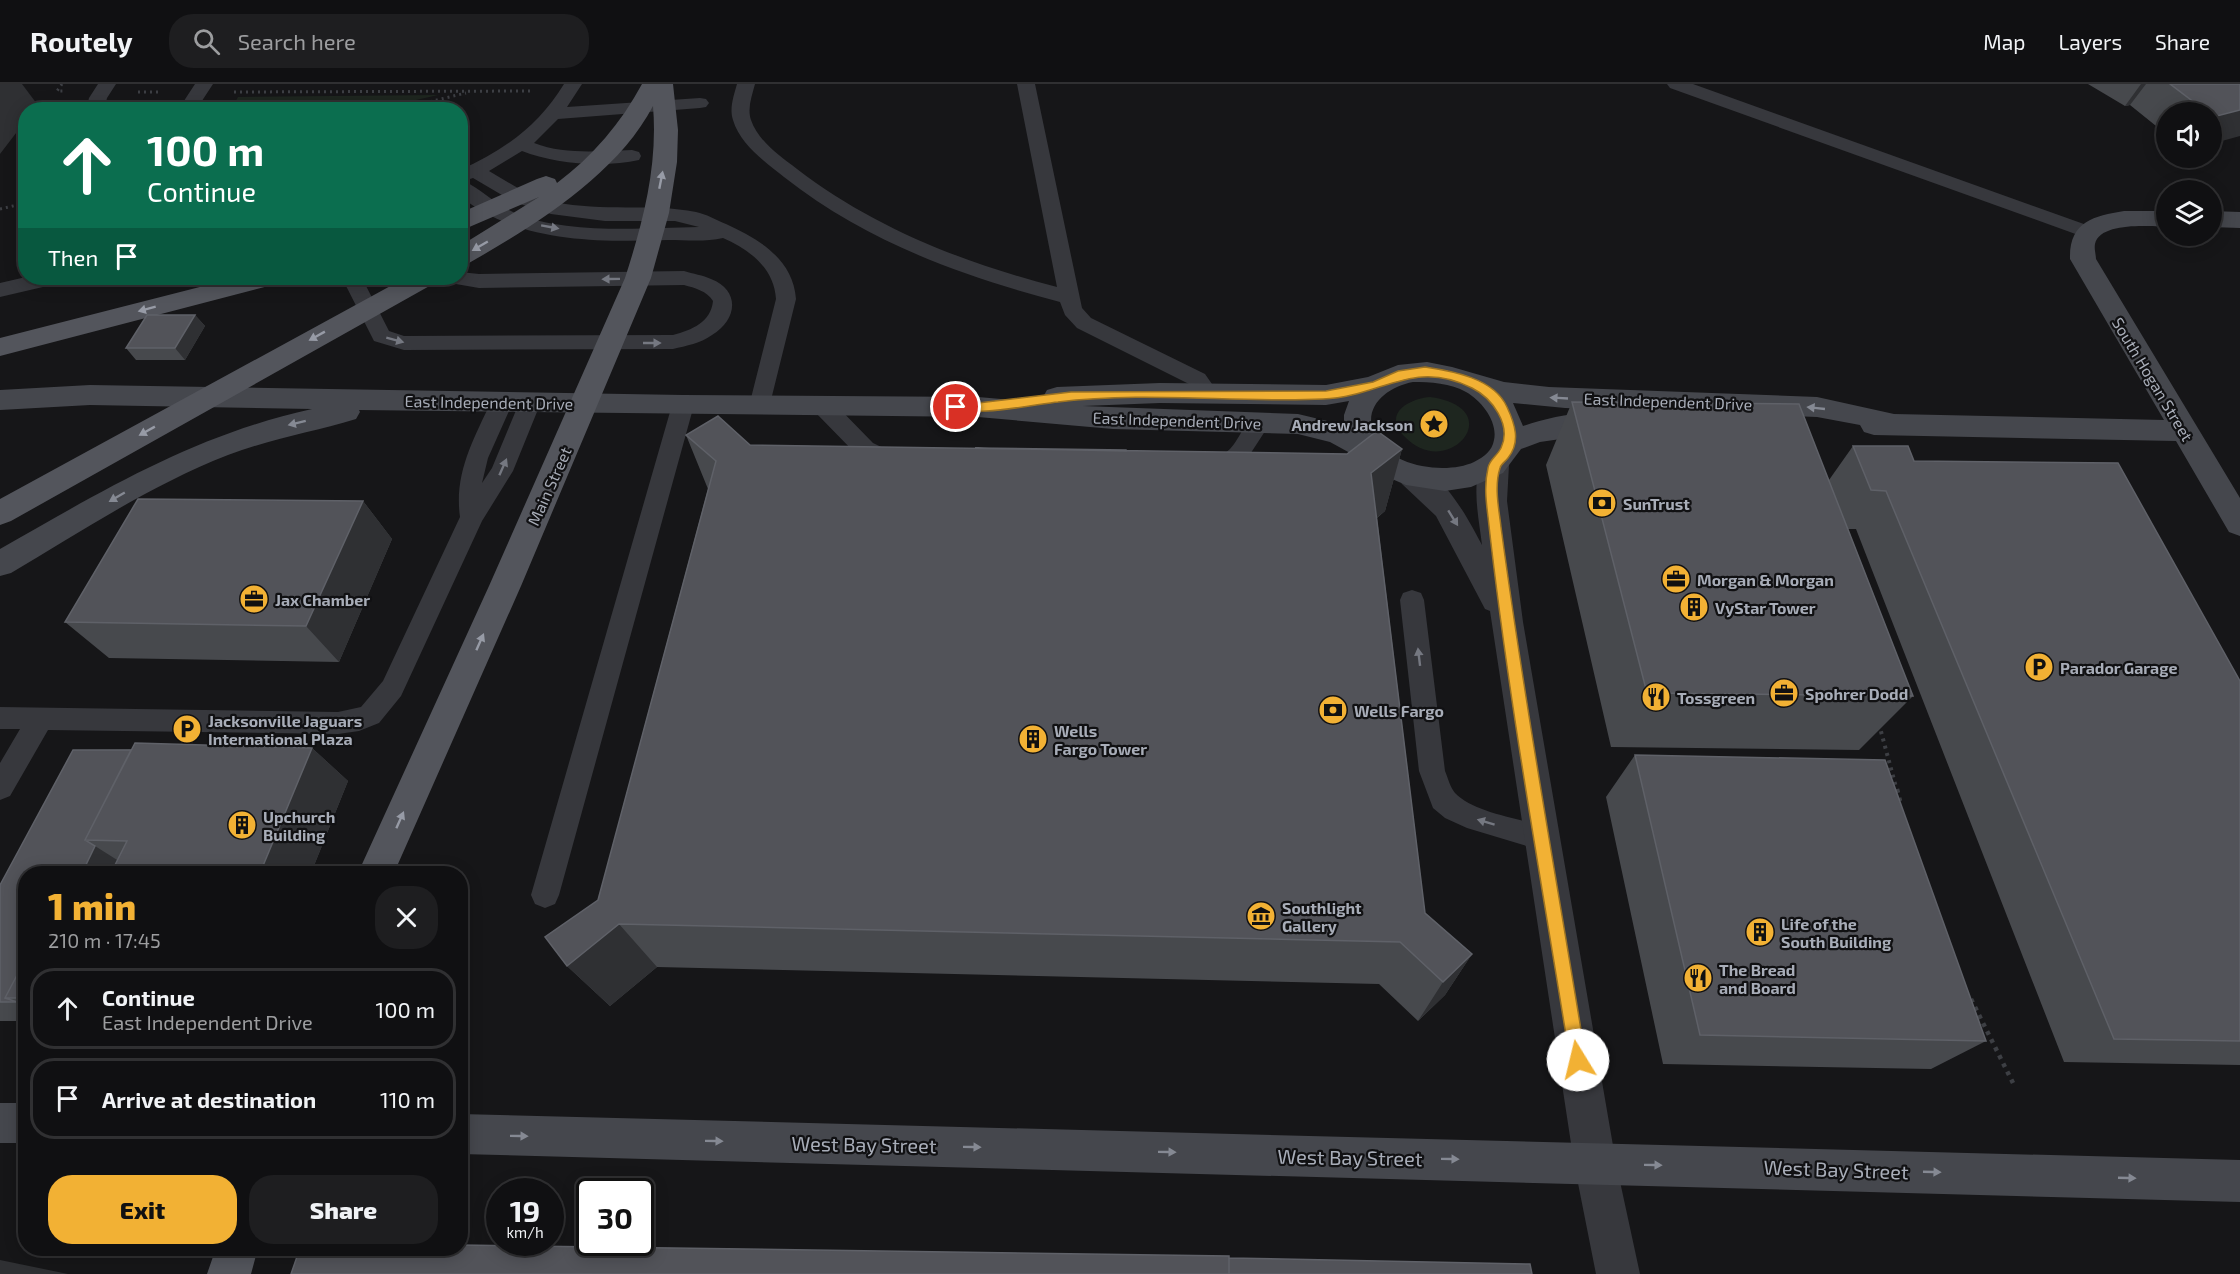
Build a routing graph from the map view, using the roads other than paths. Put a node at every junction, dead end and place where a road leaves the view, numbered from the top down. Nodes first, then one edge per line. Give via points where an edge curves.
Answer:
1 (653, 84) edge
2 (662, 84) edge
3 (746, 84) edge
4 (1026, 84) edge
5 (1676, 84) edge
6 (572, 86) edge
7 (105, 88) edge
8 (201, 88) edge
9 (99, 102) edge
10 (192, 102) edge
11 (700, 103) dead end
12 (551, 114) junction
13 (520, 144) junction
14 (609, 146) junction
15 (632, 156) dead end
16 (468, 174) edge
17 (468, 192) edge
18 (468, 219) edge
19 (2156, 219) edge
20 (2222, 219) edge
21 (2240, 220) edge
22 (2088, 232) junction
23 (729, 233) junction
24 (468, 252) edge
25 (468, 280) edge
26 (22, 285) edge
27 (239, 285) edge
28 (356, 285) edge
29 (411, 285) edge
30 (0, 290) edge
31 (1069, 297) junction
32 (0, 347) edge
33 (1376, 386) junction
34 (1478, 386) junction
35 (1208, 394) junction
36 (0, 400) edge
37 (458, 402) junction
38 (502, 402) junction
39 (530, 402) junction
40 (683, 405) junction
41 (760, 406) junction
42 (823, 406) junction
43 (978, 407) junction
44 (1260, 422) junction
45 (1894, 424) junction
46 (2184, 431) junction
47 (1371, 451) junction
48 (1502, 453) junction
49 (916, 466) edge
50 (1191, 471) edge
51 (1412, 476) junction
52 (0, 513) edge
53 (472, 516) junction
54 (2240, 524) edge
55 (0, 564) edge
56 (1412, 600) dead end
57 (1507, 622) junction
58 (0, 718) edge
59 (40, 719) junction
60 (0, 788) edge
61 (1543, 838) junction
62 (379, 866) edge
63 (545, 895) dead end
64 (0, 1123) edge
65 (18, 1123) edge
66 (468, 1134) edge
67 (1595, 1163) junction
68 (2240, 1181) edge
69 (235, 1256) edge
70 (229, 1274) edge
71 (1618, 1274) edge

1 - 14 main road via 640,109
62 -> 2 main road, Main Street via 638,278 665,160
3 - 31 lane via 741,113 748,131 781,165 833,204 920,250 992,276
4 - 31 lane
5 - 22 lane
6 - 12 lane
7 - 9 lane
8 - 10 lane
11 - 12 lane
12 - 13 lane
13 - 15 lane via 559,157
13 - 16 lane
14 - 18 main road via 546,184
14 -> 24 main road via 556,196
16 - 23 lane via 551,208 604,215 687,215
17 -> 23 lane via 502,214 556,229 606,234
19 - 22 street via 2120,220
20 - 21 street
22 - 46 street, South Hogan Street via 2080,249 2083,259
23 - 41 lane via 765,255 785,286 785,305
28 -> 25 lane via 381,336 404,343 673,342 707,332 723,311 724,299 716,289 684,278
26 - 30 lane
27 -> 32 main road
29 -> 52 main road
31 - 35 lane via 1072,310 1084,323 1187,373
33 - 34 street, East Independent Drive via 1398,375 1425,371 1452,375
33 - 35 street, East Independent Drive via 1326,395
33 - 47 street via 1363,399 1358,416 1360,433
45 -> 34 street, East Independent Drive via 1817,407 1548,397
34 - 48 street, East Independent Drive via 1500,406 1509,423
35 - 43 street, East Independent Drive via 1071,396
36 - 37 street, East Independent Drive via 90,395
37 - 38 street, East Independent Drive
37 -> 55 street via 384,405 296,423 221,446 152,477
38 - 39 street, East Independent Drive
38 - 53 lane via 470,480
39 - 40 street, East Independent Drive
53 -> 39 lane via 502,471
40 - 41 street, East Independent Drive
40 - 63 lane
41 - 42 street, East Independent Drive
42 - 43 street, East Independent Drive
42 - 49 lane via 865,449 886,460
43 - 44 street, East Independent Drive via 1102,418
44 - 47 street, East Independent Drive via 1312,426
44 - 50 lane via 1237,456 1220,466
45 - 46 street, East Independent Drive
45 - 48 street, East Independent Drive via 1816,429 1593,423 1542,430
46 - 54 street, South Hogan Street
47 - 51 street, East Independent Drive
48 - 51 street, East Independent Drive via 1474,476 1449,481
48 - 57 street via 1492,501
51 -> 57 street via 1438,498 1455,520
53 - 59 lane via 392,688 370,715 338,723
61 -> 56 lane via 1477,819 1443,799 1432,771
57 - 61 street
58 - 59 lane
59 - 60 lane
61 - 67 street
64 - 65 street
66 -> 67 street, West Bay Street
67 -> 68 street, West Bay Street
67 - 71 street
69 - 70 main road

